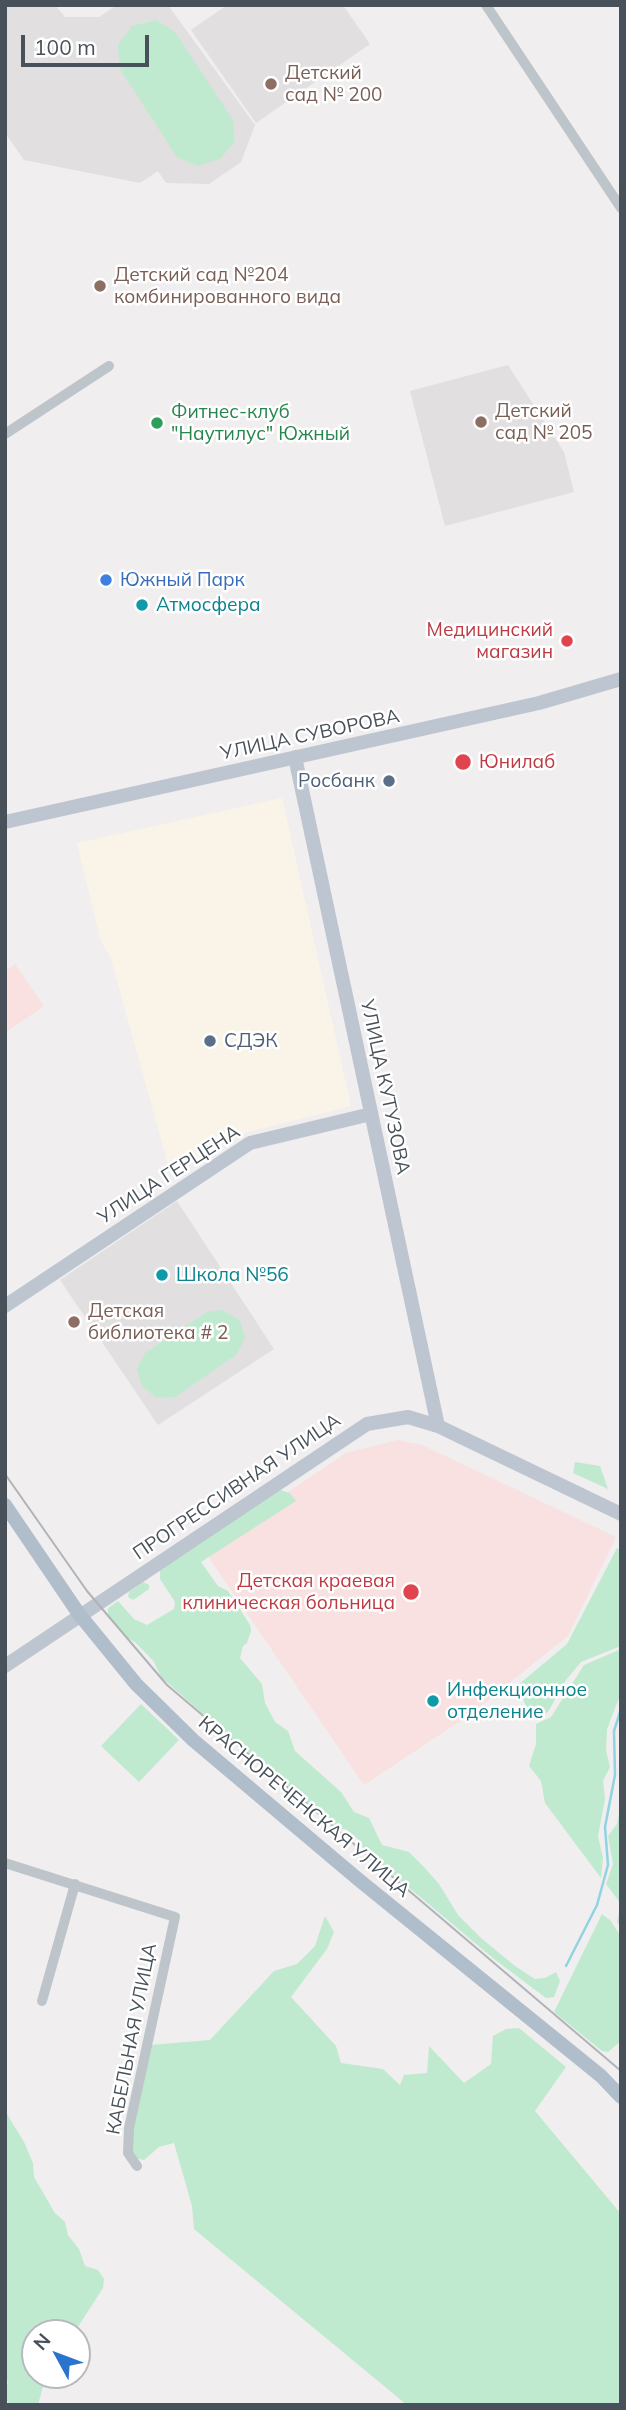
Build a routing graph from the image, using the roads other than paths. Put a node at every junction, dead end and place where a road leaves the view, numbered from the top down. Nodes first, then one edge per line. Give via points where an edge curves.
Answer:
1 (486, 5) edge
2 (621, 208) edge
3 (109, 366) dead end
4 (5, 434) edge
5 (621, 679) edge
6 (295, 757) junction
7 (8, 817) edge
8 (371, 1114) junction
9 (5, 1307) edge
10 (438, 1426) junction
11 (5, 1505) edge
12 (621, 1514) edge
13 (79, 1615) junction
14 (5, 1666) edge
15 (5, 1863) edge
16 (75, 1884) junction
17 (42, 2001) dead end
18 (621, 2097) edge
19 (137, 2166) dead end

1 - 2 street
3 - 4 street
5 - 6 street, УЛИЦА СУВОРОВА via 539,703
6 - 7 street, УЛИЦА СУВОРОВА
6 - 8 street, УЛИЦА КУТУЗОВА
8 - 9 street, УЛИЦА ГЕРЦЕНА via 250,1143
8 - 10 street, УЛИЦА КУТУЗОВА
10 - 12 street, ПРОГРЕССИВНАЯ УЛИЦА
10 - 13 street, ПРОГРЕССИВНАЯ УЛИЦА via 408,1417 367,1424
11 - 13 main road, КРАСНОРЕЧЕНСКАЯ УЛИЦА
13 - 14 street, ПРОГРЕССИВНАЯ УЛИЦА
13 - 18 main road, КРАСНОРЕЧЕНСКАЯ УЛИЦА via 136,1684 193,1740
15 - 16 street
16 - 17 street
16 - 19 street, КАБЕЛЬНАЯ УЛИЦА via 175,1917 129,2128 128,2153

